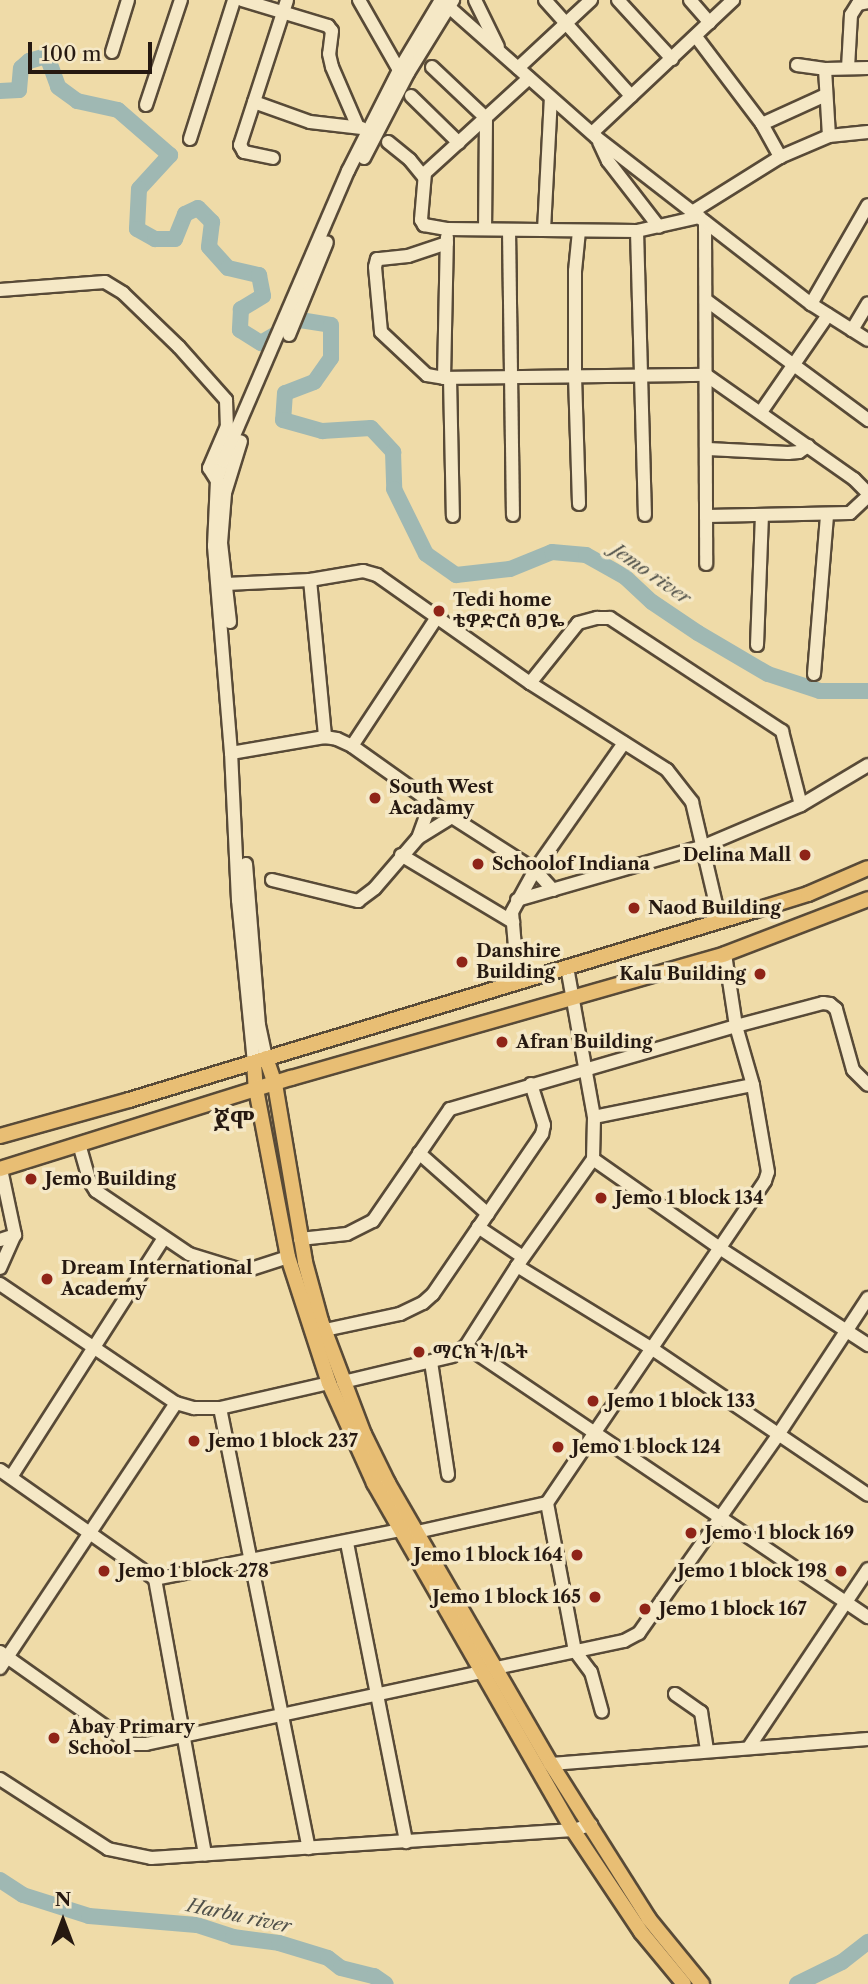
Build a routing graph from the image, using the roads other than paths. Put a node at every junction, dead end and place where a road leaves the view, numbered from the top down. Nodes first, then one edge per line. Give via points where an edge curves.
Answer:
1 (128, 0) edge
2 (181, 0) edge
3 (234, 0) edge
4 (242, 0) edge
5 (287, 0) edge
6 (359, 0) edge
7 (475, 0) edge
8 (545, 0) edge
9 (592, 0) edge
10 (618, 0) edge
11 (690, 0) edge
12 (733, 0) edge
13 (868, 2) edge
14 (442, 3) edge
15 (283, 13) junction
16 (710, 23) junction
17 (565, 25) junction
18 (697, 38) junction
19 (112, 52) dead end
20 (500, 52) junction
21 (672, 60) junction
22 (797, 65) dead end
23 (432, 67) dead end
24 (518, 68) junction
25 (848, 68) junction
26 (868, 68) edge
27 (825, 69) junction
28 (399, 70) junction
29 (529, 78) junction
30 (826, 95) junction
31 (411, 96) dead end
32 (631, 96) junction
33 (551, 98) junction
34 (254, 102) junction
35 (146, 105) dead end
36 (486, 118) junction
37 (762, 124) junction
38 (363, 129) junction
39 (868, 132) edge
40 (594, 136) junction
41 (829, 136) junction
42 (190, 139) dead end
43 (388, 142) dead end
44 (459, 143) junction
45 (780, 157) junction
46 (273, 158) dead end
47 (424, 177) junction
48 (868, 205) edge
49 (699, 217) junction
50 (659, 227) junction
51 (447, 229) junction
52 (485, 229) junction
53 (509, 230) junction
54 (544, 230) junction
55 (579, 231) junction
56 (637, 231) junction
57 (447, 243) junction
58 (0, 290) edge
59 (301, 295) junction
60 (706, 300) junction
61 (868, 303) edge
62 (811, 304) junction
63 (828, 315) junction
64 (852, 330) junction
65 (868, 340) edge
66 (280, 345) junction
67 (794, 364) junction
68 (706, 375) junction
69 (575, 376) junction
70 (642, 376) junction
71 (512, 377) junction
72 (447, 378) junction
73 (761, 412) junction
74 (868, 420) edge
75 (808, 446) junction
76 (708, 449) junction
77 (217, 480) junction
78 (225, 493) junction
79 (868, 494) edge
80 (579, 504) dead end
81 (513, 514) dead end
82 (645, 515) dead end
83 (453, 516) dead end
84 (707, 516) junction
85 (762, 516) junction
86 (827, 516) junction
87 (706, 564) dead end
88 (310, 580) junction
89 (226, 584) junction
90 (436, 617) junction
91 (757, 645) dead end
92 (814, 674) dead end
93 (530, 683) junction
94 (326, 737) junction
95 (624, 743) junction
96 (352, 746) junction
97 (236, 753) junction
98 (868, 765) edge
99 (431, 802) junction
100 (801, 805) junction
101 (452, 817) junction
102 (418, 838) junction
103 (705, 846) junction
104 (401, 855) junction
105 (868, 868) edge
106 (535, 870) junction
107 (272, 880) dead end
108 (553, 890) junction
109 (868, 899) edge
110 (517, 901) junction
111 (720, 921) junction
112 (513, 922) junction
113 (725, 954) junction
114 (567, 967) junction
115 (518, 982) junction
116 (571, 998) junction
117 (736, 1026) junction
118 (260, 1060) junction
119 (584, 1068) junction
120 (308, 1074) junction
121 (275, 1084) junction
122 (531, 1084) junction
123 (753, 1085) junction
124 (868, 1086) edge
125 (256, 1089) junction
126 (227, 1099) junction
127 (260, 1109) junction
128 (280, 1113) junction
129 (593, 1118) junction
130 (0, 1136) edge
131 (79, 1144) junction
132 (419, 1153) junction
133 (593, 1159) junction
134 (1, 1169) edge
135 (488, 1214) junction
136 (478, 1227) junction
137 (15, 1235) junction
138 (163, 1239) junction
139 (300, 1239) junction
140 (0, 1240) edge
141 (722, 1249) junction
142 (288, 1257) junction
143 (520, 1261) junction
144 (0, 1268) edge
145 (0, 1284) edge
146 (868, 1298) edge
147 (846, 1329) junction
148 (325, 1330) junction
149 (868, 1345) edge
150 (466, 1346) junction
151 (93, 1347) junction
152 (654, 1350) junction
153 (431, 1362) junction
154 (336, 1383) junction
155 (176, 1403) junction
156 (220, 1408) junction
157 (596, 1434) junction
158 (778, 1435) junction
159 (6, 1474) edge
160 (449, 1475) dead end
161 (868, 1495) edge
162 (548, 1503) junction
163 (720, 1519) junction
164 (400, 1530) junction
165 (417, 1532) junction
166 (88, 1533) junction
167 (347, 1543) junction
168 (252, 1560) junction
169 (431, 1569) junction
170 (868, 1569) edge
171 (155, 1579) junction
172 (846, 1602) junction
173 (868, 1617) edge
174 (575, 1651) junction
175 (2, 1659) edge
176 (489, 1670) junction
177 (675, 1694) dead end
178 (378, 1695) junction
179 (602, 1712) dead end
180 (280, 1713) junction
181 (183, 1735) junction
182 (868, 1739) edge
183 (749, 1747) junction
184 (707, 1750) junction
185 (551, 1764) junction
186 (0, 1779) edge
187 (591, 1825) junction
188 (573, 1830) junction
189 (406, 1842) junction
190 (309, 1848) junction
191 (205, 1855) junction
192 (684, 1984) edge
193 (702, 1984) edge

1 - 19 street
2 - 35 street
3 - 42 street
4 - 15 street
5 - 15 street
6 - 28 street
7 - 20 street
8 - 17 street
9 - 17 street
10 - 21 street
11 - 16 street
12 - 16 street
13 - 25 street via 852,9
14 - 20 street
14 - 28 street
14 - 59 street
15 - 34 street
15 - 38 street via 332,31 332,67
16 - 18 street
17 - 24 street
17 - 32 street
18 - 21 street
18 - 37 street
20 - 24 street
21 - 32 street
22 - 27 street
23 - 36 street
24 - 29 street
25 - 26 street
25 - 27 street
27 - 30 street
28 - 38 street
29 - 33 street
29 - 36 street
30 - 37 street
30 - 41 street
31 - 44 street
32 - 40 street
33 - 40 street
33 - 54 street
34 - 38 street via 310,122
34 - 46 street via 240,145 244,152
36 - 44 street
36 - 52 street
37 - 45 street
38 - 59 street
39 - 41 street
40 - 49 street
40 - 50 street
41 - 45 street
43 - 47 street
44 - 47 street
45 - 49 street
47 - 51 street via 421,220 427,227
48 - 62 street
49 - 50 street
49 - 60 street
49 - 62 street
50 - 56 street
51 - 52 street
51 - 57 street
52 - 53 street
53 - 54 street
53 - 71 street
54 - 55 street
55 - 56 street
55 - 69 street
56 - 70 street
57 - 72 street
57 - 72 street via 408,256 377,259 375,267 381,332 428,375
58 - 77 street via 105,282 123,293 226,400 227,426 209,468
59 - 66 street
60 - 67 street
60 - 68 street
61 - 64 street
62 - 63 street
63 - 64 street
63 - 67 street
64 - 65 street
66 - 77 street
66 - 78 street via 238,446
67 - 73 street
67 - 74 street
68 - 70 street
68 - 73 street
68 - 76 street
69 - 70 street
69 - 71 street
69 - 80 street
70 - 82 street
71 - 72 street
71 - 81 street
72 - 83 street
73 - 75 street
75 - 76 street via 788,453
75 - 79 street
76 - 84 street
77 - 78 street
77 - 97 street via 214,546
78 - 89 street via 222,543
79 - 86 street via 850,513
84 - 85 street
84 - 87 street
85 - 86 street
85 - 91 street
86 - 92 street
88 - 89 street
88 - 90 street via 370,572
88 - 94 street
89 - 97 street
90 - 93 street
90 - 96 street
93 - 95 street
93 - 100 street via 578,623 610,618 782,731
94 - 96 street
94 - 97 street
95 - 103 street via 667,770 680,786 692,802
95 - 106 street
96 - 99 street
97 - 118 street via 238,900
98 - 100 street
99 - 101 street
99 - 102 street
100 - 103 street
101 - 102 street
101 - 106 street
102 - 104 street
103 - 108 street
103 - 111 street
104 - 107 street via 375,888 358,901
104 - 112 street
105 - 111 main road via 808,894
106 - 108 street
106 - 110 street
108 - 110 street
109 - 113 main road
110 - 112 street
111 - 114 main road
112 - 115 street
113 - 116 main road
113 - 117 street
114 - 115 main road
114 - 116 street
115 - 118 main road
116 - 119 street
116 - 120 main road
117 - 119 street
117 - 123 street
117 - 124 street via 830,1004 836,1009 853,1070
118 - 121 main road
118 - 125 main road
118 - 130 main road
119 - 122 street
119 - 129 street
120 - 121 main road
120 - 128 main road via 289,1087
121 - 125 main road
121 - 128 main road
122 - 132 street via 450,1109
122 - 135 street via 544,1125 542,1134
123 - 129 street
123 - 141 street via 768,1172
125 - 126 main road
125 - 127 main road
126 - 127 main road
126 - 131 main road
127 - 142 main road
128 - 139 main road
129 - 133 street
131 - 134 main road
131 - 138 street via 91,1186
132 - 135 street
132 - 139 street via 380,1211 362,1229
133 - 141 street
133 - 143 street
134 - 137 street
135 - 136 street
136 - 143 street
136 - 148 street via 423,1303 382,1319
137 - 140 street
137 - 144 street
138 - 142 street via 189,1254 238,1269
138 - 151 street
139 - 148 main road
141 - 147 street
141 - 152 street
142 - 154 main road
143 - 150 street
143 - 152 street
145 - 151 street
146 - 147 street
147 - 149 street
147 - 158 street
148 - 154 main road
150 - 153 street
150 - 157 street
151 - 155 street
151 - 159 street
152 - 157 street
152 - 158 street
153 - 154 street
153 - 160 street
154 - 156 street
154 - 164 main road via 374,1483
154 - 165 main road
155 - 156 street
155 - 166 street
156 - 168 street
157 - 162 street
157 - 163 street
158 - 161 street
158 - 163 street
159 - 166 street
162 - 165 street
162 - 174 street
163 - 172 street
163 - 174 street via 639,1633 624,1641
164 - 167 street
164 - 169 main road
165 - 169 main road
166 - 171 street
166 - 175 street
167 - 168 street
167 - 178 street
168 - 171 street
168 - 180 street
169 - 176 main road
170 - 172 street
171 - 181 street
172 - 173 street
172 - 183 street
174 - 176 street
174 - 179 street via 591,1672
175 - 181 street via 130,1744
176 - 178 street
176 - 185 main road
176 - 188 main road
177 - 184 street via 701,1712
178 - 180 street
178 - 189 street
180 - 181 street
180 - 190 street
181 - 191 street
182 - 183 street
183 - 184 street
184 - 185 street
185 - 187 main road
186 - 191 street via 108,1849 151,1858
187 - 188 street
187 - 193 main road via 649,1919
188 - 189 street
188 - 192 main road via 641,1932
189 - 190 street
190 - 191 street

